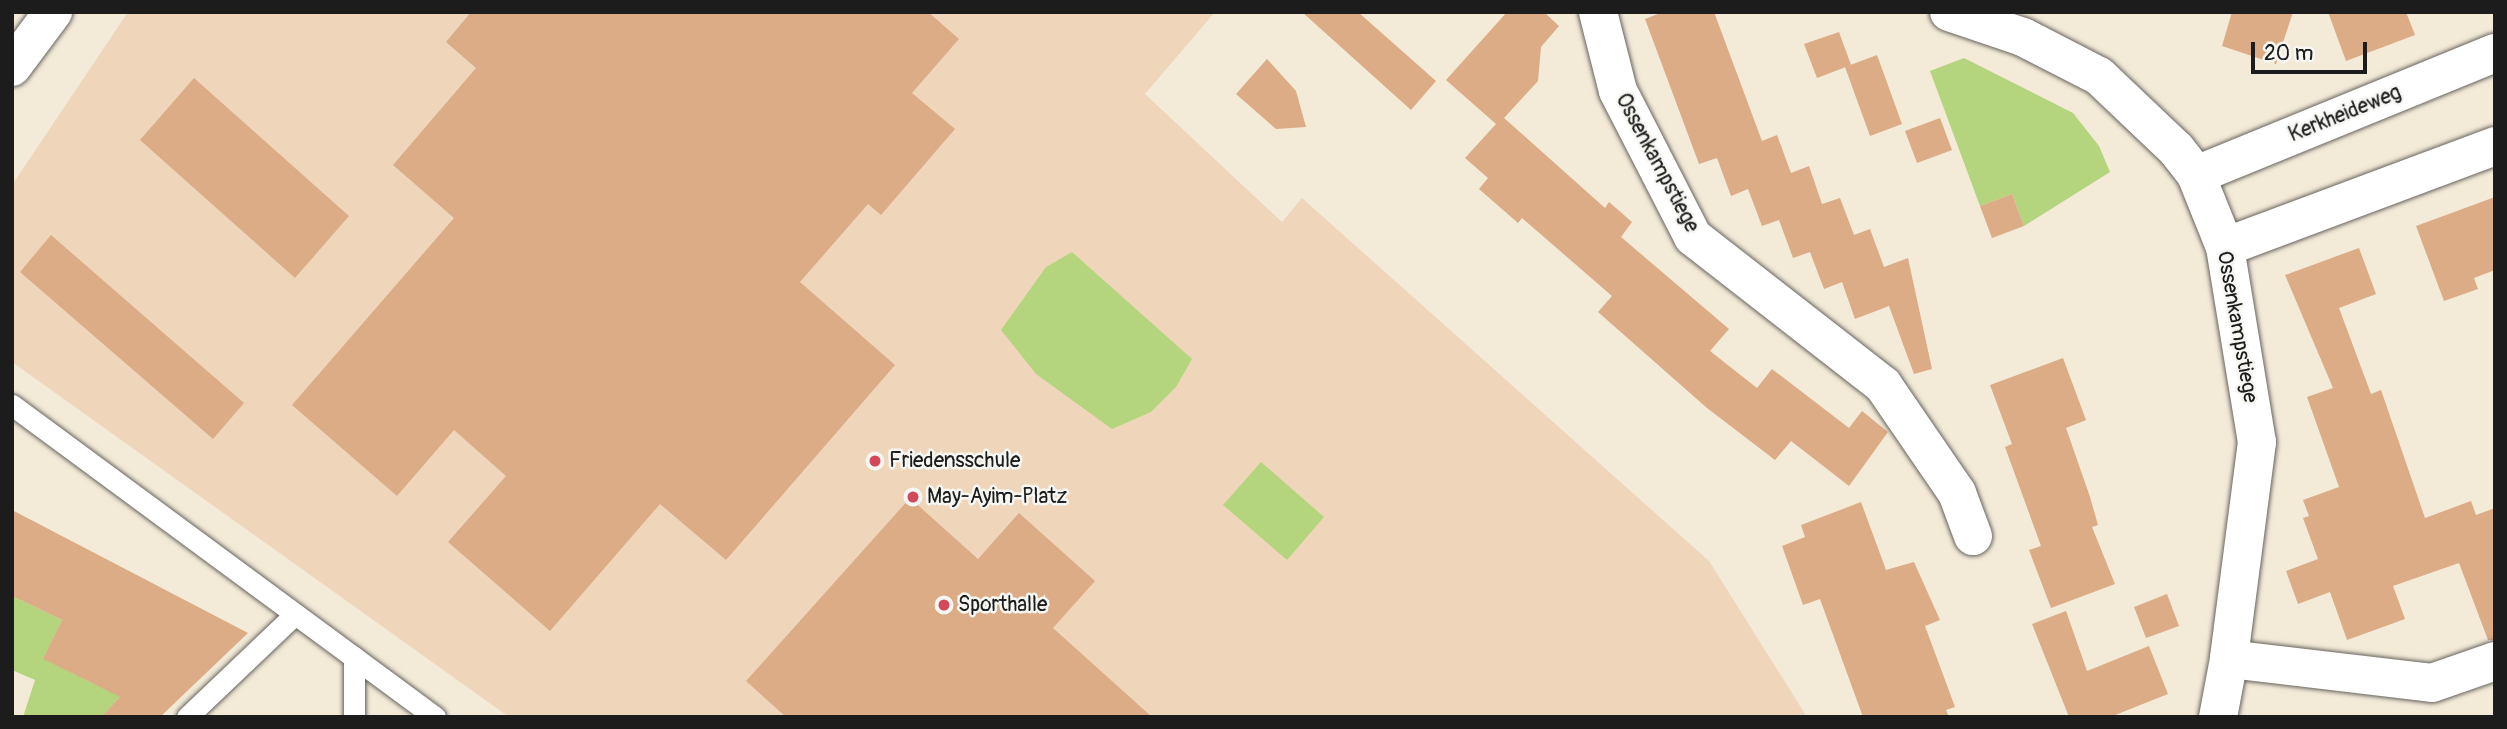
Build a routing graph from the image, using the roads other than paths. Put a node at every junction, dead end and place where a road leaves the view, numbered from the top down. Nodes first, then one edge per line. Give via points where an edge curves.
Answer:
1 (53, 12) edge
2 (1598, 12) edge
3 (1949, 12) edge
4 (2495, 52) edge
5 (12, 67) edge
6 (2495, 146) edge
7 (2196, 175) junction
8 (2225, 247) junction
9 (12, 405) edge
10 (1973, 536) dead end
11 (295, 614) junction
12 (354, 657) junction
13 (2229, 659) junction
14 (2495, 661) edge
15 (187, 717) edge
16 (354, 717) edge
17 (435, 717) edge
18 (2218, 717) edge

1 - 5 street
2 - 10 street, Ossenkampstiege via 1618,91 1693,237 1883,385 1957,493
3 - 7 street, Ossenkampstiege via 2023,37 2099,76 2176,149
4 - 7 street, Kerkheideweg
6 - 8 street
7 - 8 street, Ossenkampstiege
8 - 13 street, Ossenkampstiege via 2257,442
9 - 11 lane
11 - 12 lane
11 - 15 lane
12 - 16 lane
12 - 17 lane
13 - 14 street via 2432,683
13 - 18 street, Ossenkampstiege

